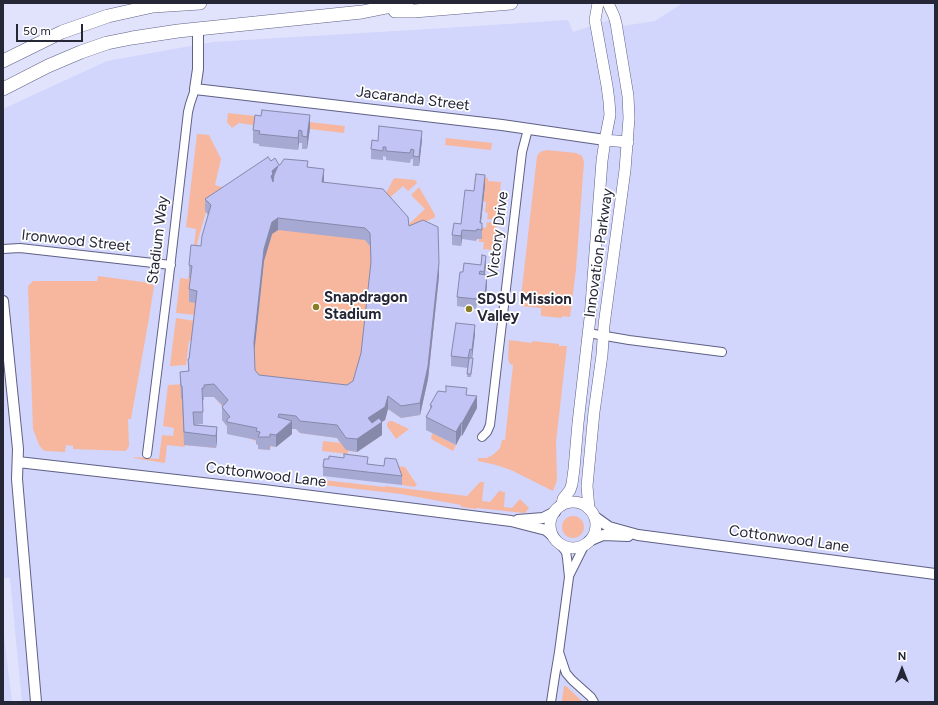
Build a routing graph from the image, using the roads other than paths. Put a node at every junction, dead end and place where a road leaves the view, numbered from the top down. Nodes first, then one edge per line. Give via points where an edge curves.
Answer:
1 (200, 3) edge
2 (407, 3) edge
3 (511, 3) edge
4 (598, 3) edge
5 (608, 3) edge
6 (362, 12) junction
7 (198, 30) junction
8 (3, 61) edge
9 (3, 89) edge
10 (195, 89) junction
11 (528, 129) junction
12 (605, 140) junction
13 (628, 142) junction
14 (3, 249) edge
15 (171, 264) junction
16 (3, 301) edge
17 (588, 334) junction
18 (603, 336) junction
19 (722, 352) dead end
20 (482, 437) dead end
21 (148, 454) dead end
22 (18, 462) junction
23 (558, 509) junction
24 (592, 513) junction
25 (511, 521) junction
26 (638, 535) junction
27 (556, 539) junction
28 (587, 542) junction
29 (935, 574) edge
30 (569, 577) junction
31 (559, 652) junction
32 (36, 702) edge
33 (551, 702) edge
34 (594, 702) edge

1 - 8 highway via 153,6 108,16 62,32
2 - 6 highway
3 - 6 highway via 414,11
4 - 12 main road, Innovation Parkway via 595,20 609,101
5 - 13 main road, Innovation Parkway via 616,23 628,96
6 - 7 highway
7 - 9 highway via 132,38 107,44 48,66
7 - 10 street, Stadium Way
10 - 11 street, Jacaranda Street
10 - 15 street, Stadium Way via 189,108
11 - 12 street, Jacaranda Street
11 - 20 street, Victory Drive via 522,152 490,425
12 - 13 main road, Jacaranda Street
12 - 17 main road, Innovation Parkway
13 - 18 main road, Innovation Parkway
14 - 15 street, Ironwood Street via 20,248
15 - 21 street, Stadium Way
16 - 22 street
17 - 18 street
17 - 23 main road, Innovation Parkway via 572,484
18 - 19 street
18 - 24 main road, Innovation Parkway via 587,491
22 - 25 street, Cottonwood Lane
22 - 32 street via 17,479
23 - 24 main road via 576,502
23 - 25 street, Cottonwood Lane via 543,518
23 - 27 main road, Innovation Parkway via 552,516 550,526
24 - 26 street, Cottonwood Lane via 609,526
24 - 28 main road, Innovation Parkway via 596,527
25 - 27 street, Cottonwood Lane via 546,530
26 - 28 street, Cottonwood Lane via 603,535
26 - 29 street, Cottonwood Lane
27 - 28 main road via 571,547
27 - 30 street, Innovation Parkway via 566,552
28 - 30 street, Innovation Parkway
30 - 31 street, Innovation Parkway
31 - 33 street, Innovation Parkway
31 - 34 street, Innovation Parkway via 566,672

